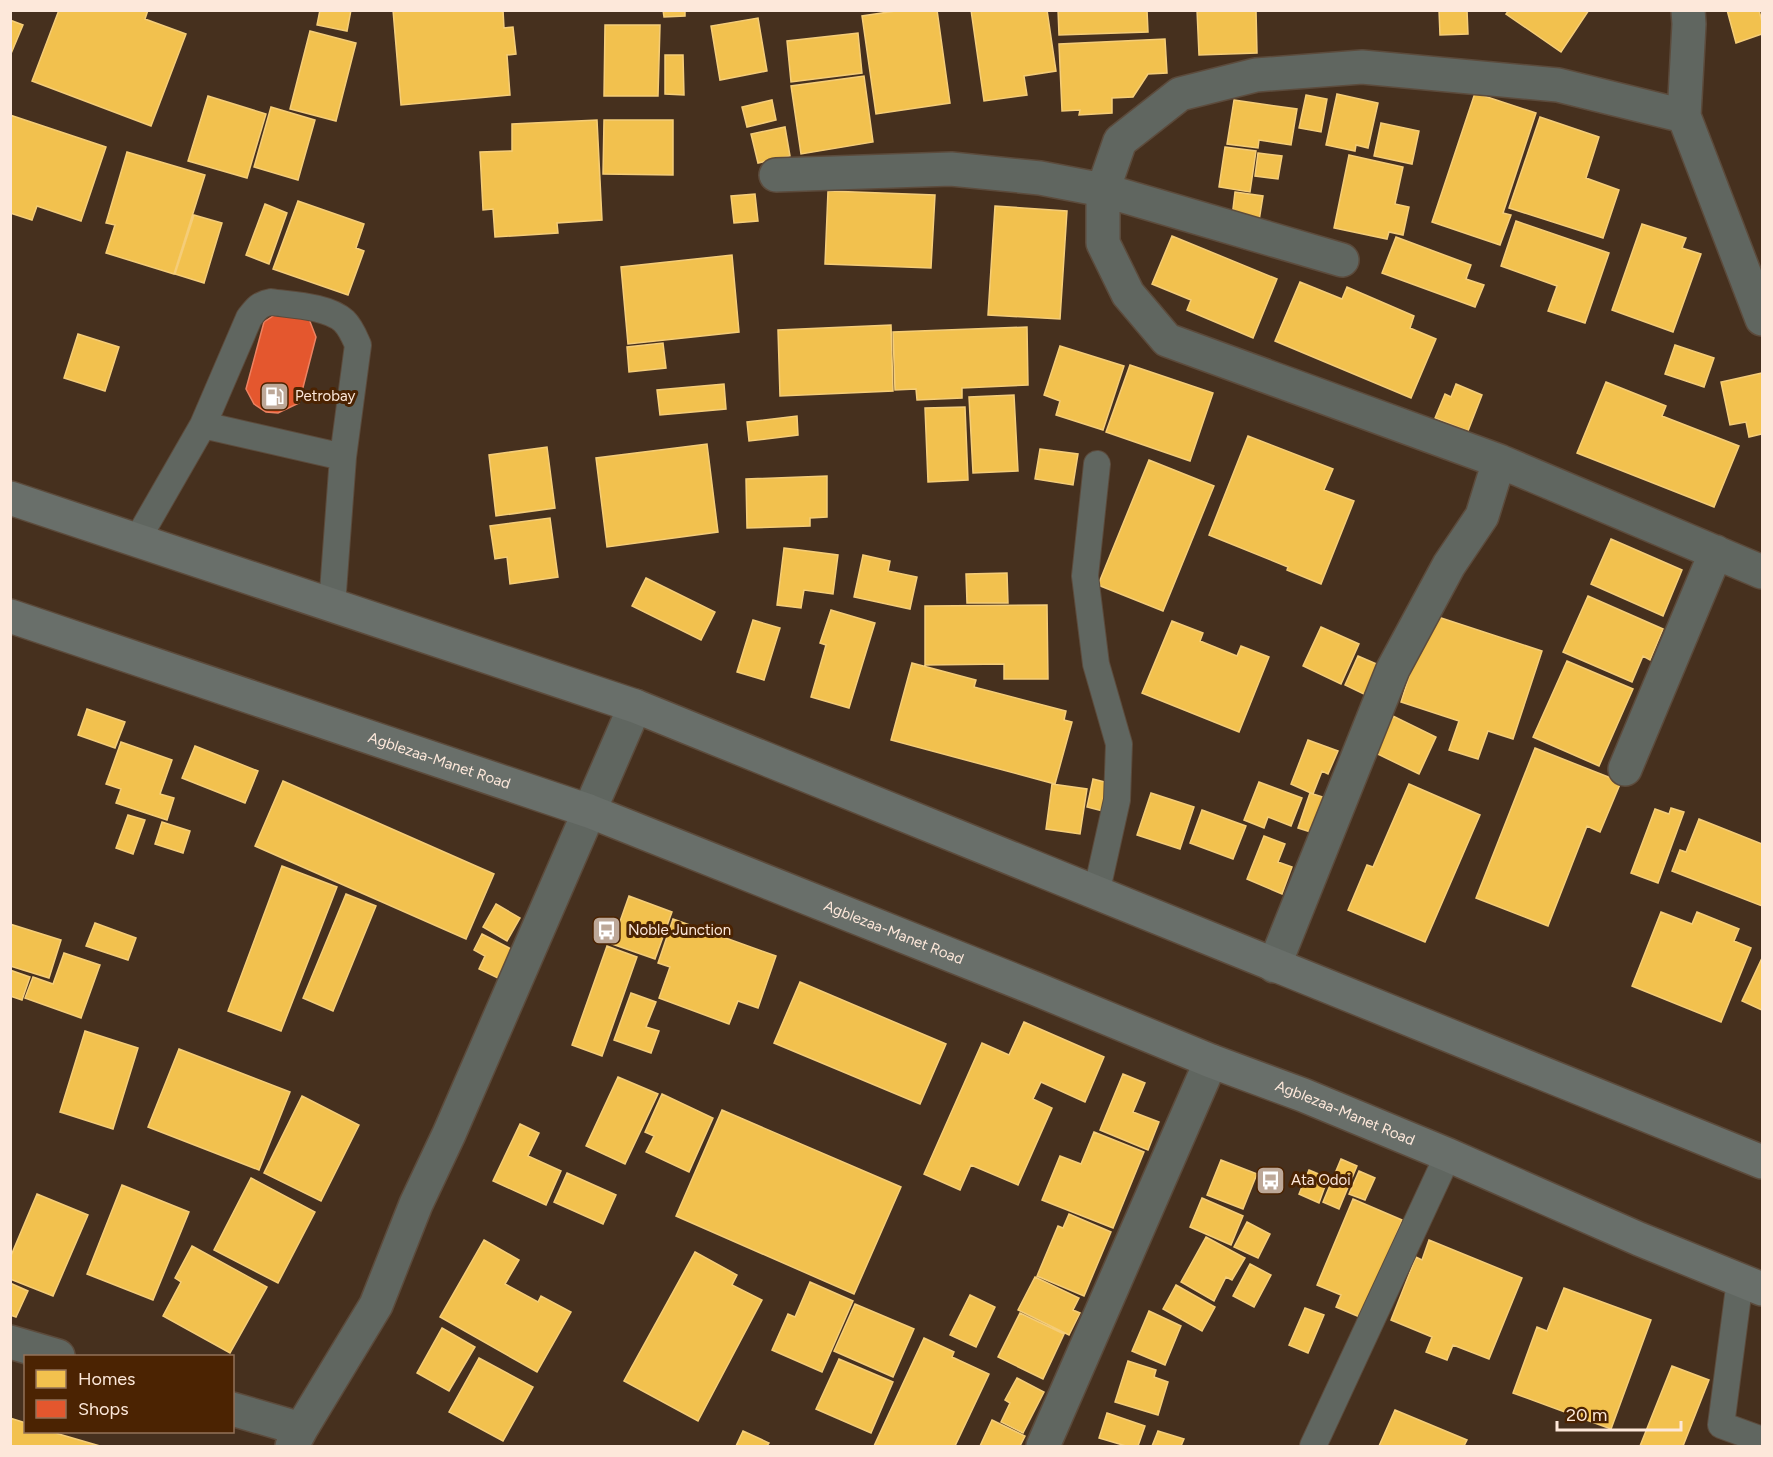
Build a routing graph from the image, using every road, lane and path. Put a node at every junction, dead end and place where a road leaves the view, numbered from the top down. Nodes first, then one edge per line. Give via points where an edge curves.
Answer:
1 (1688, 10) edge
2 (1684, 116) junction
3 (776, 175) dead end
4 (1103, 190) junction
5 (1342, 260) dead end
6 (1762, 319) edge
7 (203, 425) junction
8 (343, 457) junction
9 (1499, 461) junction
10 (1097, 464) dead end
11 (10, 498) edge
12 (137, 540) junction
13 (1716, 552) junction
14 (1762, 572) edge
15 (332, 605) junction
16 (10, 616) edge
17 (635, 706) junction
18 (1625, 769) dead end
19 (589, 811) junction
20 (1096, 894) junction
21 (1274, 966) junction
22 (1210, 1061) junction
23 (1449, 1155) junction
24 (1762, 1162) edge
25 (1751, 1284) edge
26 (10, 1342) edge
27 (55, 1355) edge
28 (234, 1410) edge
29 (1717, 1436) edge
30 (296, 1438) edge
31 (1762, 1440) edge
32 (1043, 1446) edge
33 (1313, 1446) edge

1 - 2 street
2 - 4 street via 1558,86 1524,82 1362,68 1256,75 1179,94 1120,141
2 - 6 street
3 - 4 street via 951,169 1040,178
4 - 5 street
4 - 9 street via 1103,243 1128,294 1167,340
7 - 8 lane
7 - 8 lane via 256,309 271,302 325,311 345,322 358,345
7 - 12 lane
8 - 15 lane
9 - 13 street
9 - 21 street via 1482,516 1449,565 1393,669
10 - 20 lane via 1085,576 1096,664 1119,744 1117,800
11 - 12 main road
12 - 15 main road
13 - 14 street
13 - 18 street
15 - 17 main road
16 - 19 main road, Agblezaa-Manet Road
17 - 19 street
17 - 20 main road
19 - 22 main road, Agblezaa-Manet Road
19 - 30 street via 416,1204 376,1305
20 - 21 main road
21 - 24 main road
22 - 23 main road, Agblezaa-Manet Road
22 - 32 street
23 - 25 main road, Agblezaa-Manet Road
23 - 33 lane
25 - 29 lane
26 - 27 street
28 - 30 street
29 - 31 lane

